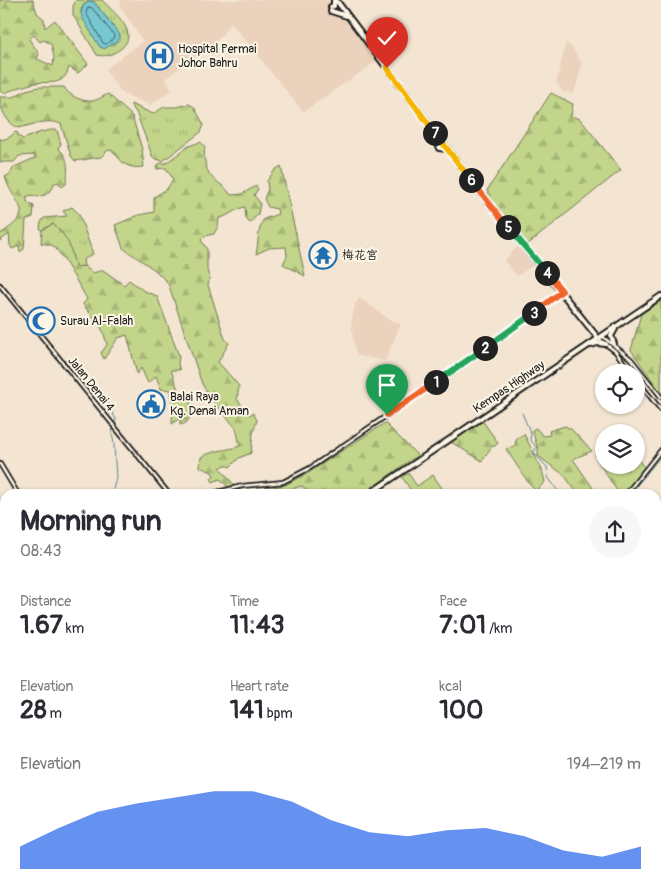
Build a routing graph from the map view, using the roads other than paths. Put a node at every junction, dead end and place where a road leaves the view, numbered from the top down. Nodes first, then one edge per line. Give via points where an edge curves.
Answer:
1 (335, 0) edge
2 (348, 17) junction
3 (439, 148) dead end
4 (447, 149) junction
5 (0, 285) edge
6 (562, 291) junction
7 (661, 296) edge
8 (618, 325) junction
9 (589, 326) junction
10 (607, 332) junction
11 (600, 337) junction
12 (606, 344) junction
13 (614, 344) junction
14 (587, 346) junction
15 (625, 364) edge
16 (645, 390) edge
17 (661, 397) edge
18 (661, 410) edge
19 (661, 450) edge
20 (0, 464) edge
21 (15, 489) edge
22 (165, 489) edge
23 (230, 489) edge
24 (376, 489) edge
25 (630, 489) edge

1 - 2 main road
1 - 2 main road via 331,9
2 - 4 main road
3 - 4 main road
4 - 6 main road
5 - 22 street, Jalan Denai 4
6 - 9 main road
6 - 23 street via 499,339 310,468 283,482
7 - 8 main road, Kempas Highway
8 - 10 main road, Kempas Highway
8 - 13 main road via 612,333
9 - 10 main road via 598,332
9 - 11 main road
9 - 14 main road via 592,336
10 - 11 main road, Kempas Highway
11 - 12 street
11 - 13 street
11 - 14 main road, Kempas Highway
12 - 14 main road
12 - 15 street
13 - 17 street via 631,359
14 - 24 main road, Kempas Highway
16 - 18 street
19 - 25 street
20 - 21 street

